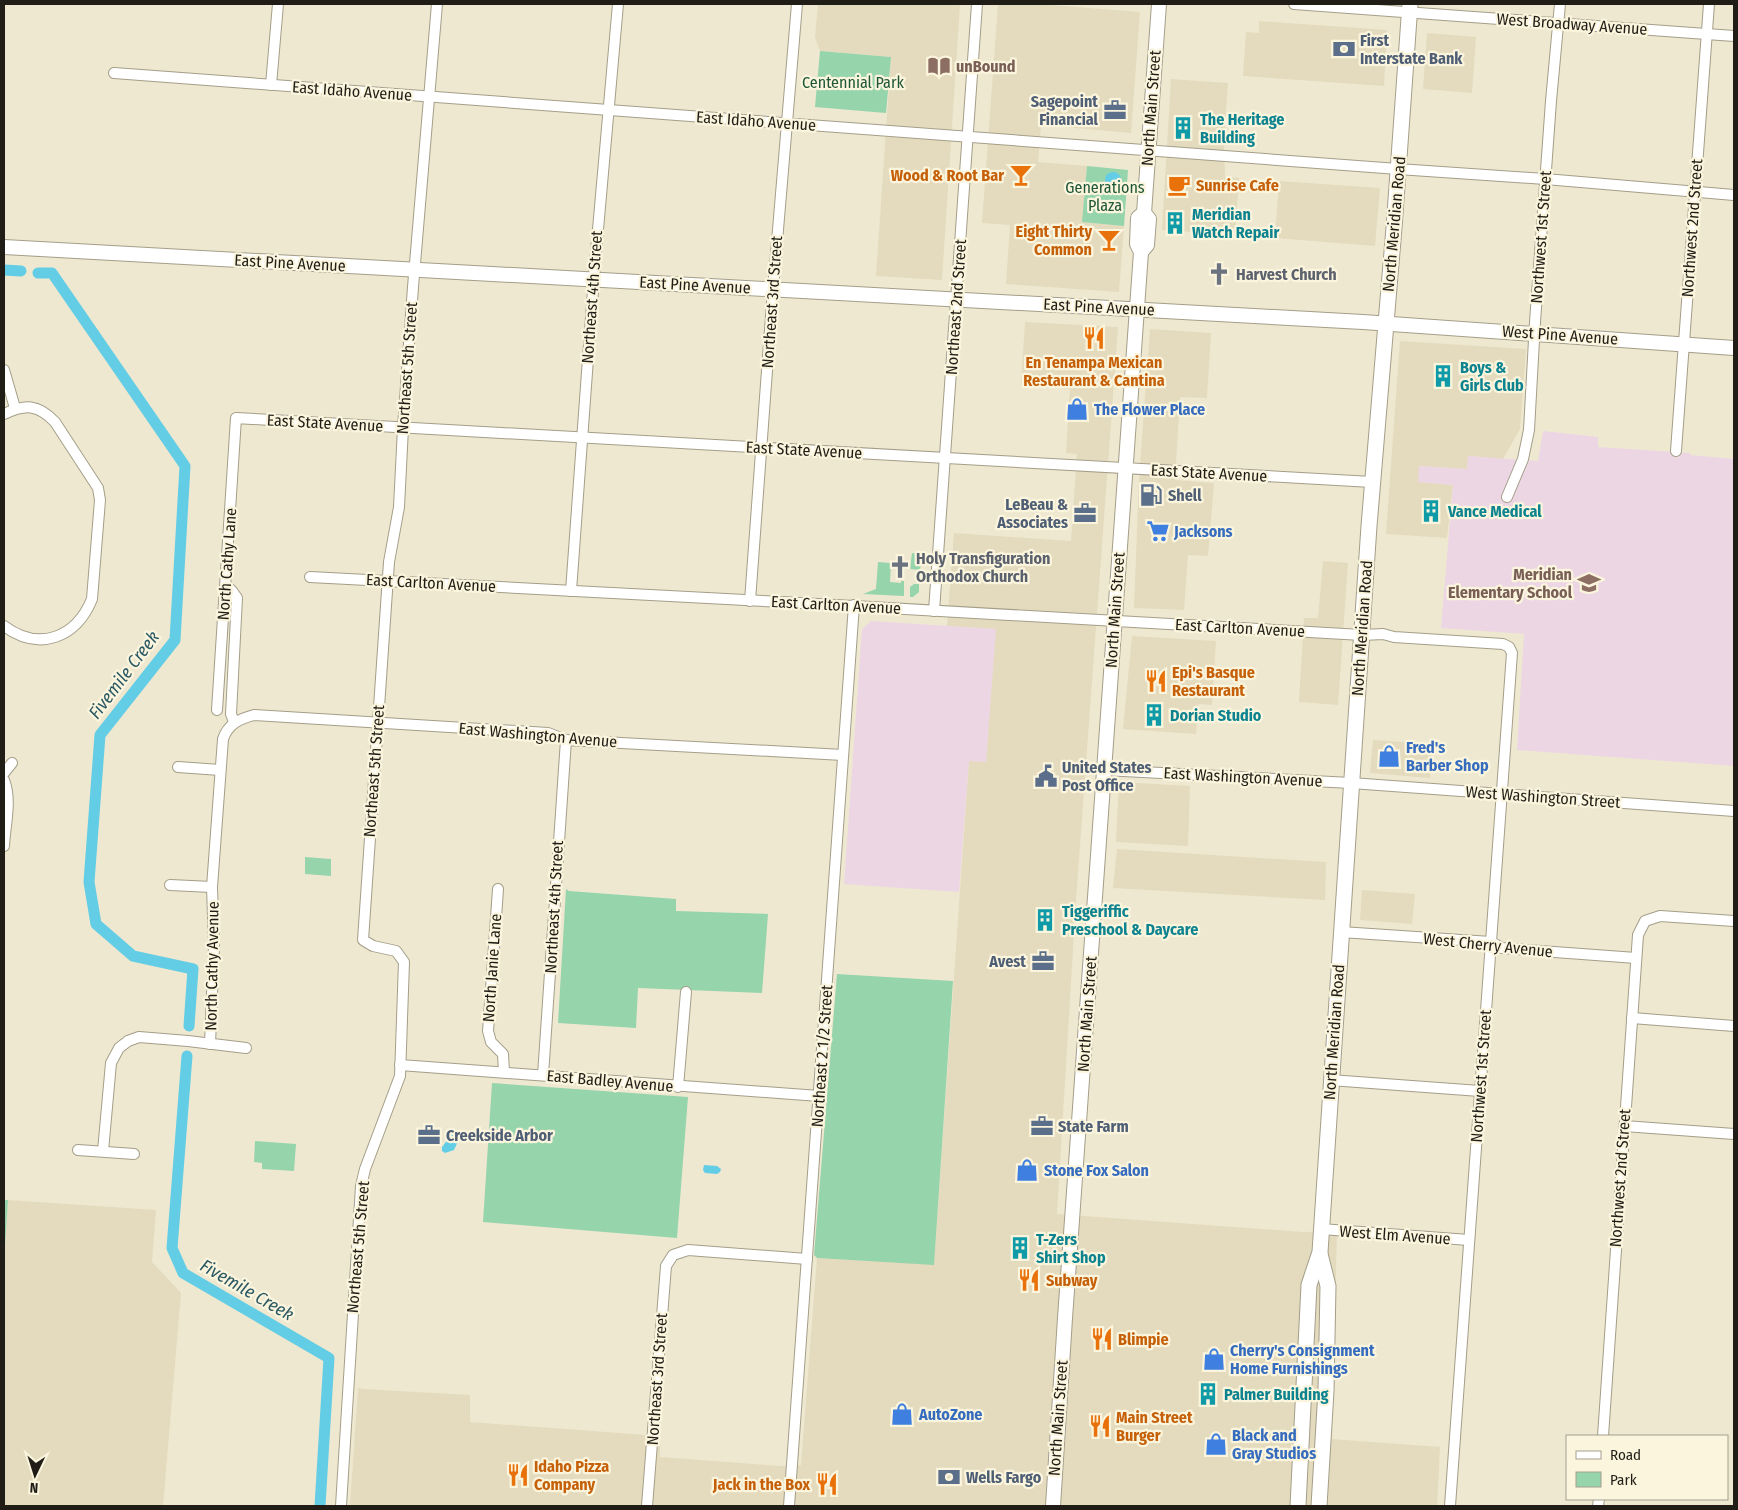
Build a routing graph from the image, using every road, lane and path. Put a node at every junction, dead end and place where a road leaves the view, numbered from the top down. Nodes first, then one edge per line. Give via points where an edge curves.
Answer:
1 (278, 4) edge
2 (437, 4) edge
3 (618, 4) edge
4 (797, 4) edge
5 (977, 4) edge
6 (1159, 4) edge
7 (1294, 4) edge
8 (1560, 4) edge
9 (1709, 4) edge
10 (1409, 8) edge
11 (1558, 23) junction
12 (1706, 34) junction
13 (1734, 36) edge
14 (114, 73) dead end
15 (271, 84) junction
16 (429, 96) junction
17 (608, 110) junction
18 (787, 123) junction
19 (968, 136) junction
20 (1148, 150) junction
21 (1398, 169) junction
22 (1545, 179) junction
23 (1694, 192) junction
24 (1734, 195) edge
25 (4, 247) edge
26 (414, 270) junction
27 (593, 279) junction
28 (773, 289) junction
29 (956, 300) junction
30 (1137, 310) junction
31 (1386, 324) junction
32 (1534, 333) junction
33 (1683, 344) junction
34 (1734, 348) edge
35 (4, 370) edge
36 (15, 408) junction
37 (4, 414) edge
38 (236, 418) joint
39 (403, 428) junction
40 (582, 438) junction
41 (761, 448) junction
42 (1676, 451) dead end
43 (944, 458) junction
44 (1126, 468) junction
45 (1372, 482) junction
46 (1508, 497) dead end
47 (310, 576) dead end
48 (388, 581) junction
49 (226, 585) junction
50 (571, 591) junction
51 (750, 601) junction
52 (854, 605) junction
53 (934, 611) junction
54 (1114, 621) junction
55 (4, 626) edge
56 (1362, 635) junction
57 (1508, 647) joint
58 (217, 710) dead end
59 (234, 722) junction
60 (377, 722) junction
61 (566, 740) junction
62 (843, 755) junction
63 (12, 763) dead end
64 (178, 768) dead end
65 (220, 770) junction
66 (1104, 770) junction
67 (4, 773) edge
68 (4, 780) edge
69 (1351, 784) junction
70 (1502, 794) junction
71 (1734, 811) edge
72 (4, 846) edge
73 (170, 885) dead end
74 (212, 887) junction
75 (498, 889) dead end
76 (1734, 921) edge
77 (1341, 932) junction
78 (1491, 942) junction
79 (1636, 958) junction
80 (686, 992) dead end
81 (1632, 1018) junction
82 (1734, 1026) edge
83 (210, 1044) junction
84 (246, 1048) dead end
85 (400, 1065) junction
86 (504, 1072) junction
87 (543, 1075) junction
88 (1330, 1080) junction
89 (678, 1086) junction
90 (1480, 1091) junction
91 (819, 1096) junction
92 (1624, 1126) junction
93 (1734, 1134) edge
94 (78, 1150) dead end
95 (103, 1152) junction
96 (134, 1154) dead end
97 (1321, 1229) junction
98 (1469, 1240) junction
99 (1320, 1252) junction
100 (807, 1259) junction
101 (1603, 1435) edge
102 (340, 1506) edge
103 (647, 1506) edge
104 (789, 1506) edge
105 (1053, 1506) edge
106 (1298, 1506) edge
107 (1319, 1506) edge
108 (1450, 1506) edge

1 - 15 street
2 - 16 street, Northeast 5th Street
3 - 17 street, Northeast 4th Street
4 - 18 street, Northeast 3rd Street
5 - 19 street, Northeast 2nd Street
6 - 20 street, North Main Street
7 - 10 street, West Broadway Avenue
8 - 11 street, Northwest 1st Street
9 - 12 street, Northwest 2nd Street
10 - 11 street, West Broadway Avenue
10 - 21 main road, North Meridian Road
11 - 12 street, West Broadway Avenue
11 - 22 street, Northwest 1st Street
12 - 13 street, West Broadway Avenue
12 - 23 street, Northwest 2nd Street
14 - 15 street, East Idaho Avenue
15 - 16 street, East Idaho Avenue
16 - 17 street, East Idaho Avenue
16 - 26 street, Northeast 5th Street
17 - 18 street, East Idaho Avenue
17 - 27 street, Northeast 4th Street
18 - 19 street, East Idaho Avenue
18 - 28 street, Northeast 3rd Street
19 - 20 street, East Idaho Avenue
19 - 29 street, Northeast 2nd Street
20 - 21 street, East Idaho Avenue
20 - 30 street, North Main Street via 1144,213 1149,219 1148,245 1142,252
21 - 22 street, East Idaho Avenue
21 - 31 main road, North Meridian Road
22 - 23 street, East Idaho Avenue
22 - 32 street, Northwest 1st Street
23 - 24 street, East Idaho Avenue
23 - 33 street, Northwest 2nd Street
25 - 26 street, East Pine Avenue
26 - 27 street, East Pine Avenue
26 - 39 street, Northeast 5th Street
27 - 28 street, East Pine Avenue
27 - 40 street, Northeast 4th Street
28 - 29 street, East Pine Avenue
28 - 41 street, Northeast 3rd Street
29 - 30 street, East Pine Avenue
29 - 43 street, Northeast 2nd Street
30 - 31 street, East Pine Avenue
30 - 44 street, North Main Street
31 - 32 street, West Pine Avenue
31 - 45 main road, North Meridian Road
32 - 33 street, West Pine Avenue
32 - 46 street, Northwest 1st Street via 1529,430 1523,459
33 - 34 street, West Pine Avenue
33 - 42 street, Northwest 2nd Street
35 - 36 street
36 - 37 street
36 - 55 street via 36,407 55,422 98,488 100,500 92,599 80,621 71,629 48,639 24,637
38 - 39 street, East State Avenue
38 - 49 street, North Cathy Lane
39 - 40 street, East State Avenue
39 - 48 street, Northeast 5th Street via 399,507 388,562
40 - 41 street, East State Avenue
40 - 50 street, Northeast 4th Street
41 - 43 street, East State Avenue
41 - 51 street, Northeast 3rd Street
43 - 44 street, East State Avenue
43 - 53 street, Northeast 2nd Street
44 - 45 street, East State Avenue
44 - 54 street, North Main Street
45 - 56 main road, North Meridian Road
47 - 48 street, East Carlton Avenue
48 - 50 street, East Carlton Avenue
48 - 60 street, Northeast 5th Street
49 - 58 street, North Cathy Lane
49 - 59 street via 237,598 231,714
50 - 51 street, East Carlton Avenue
51 - 52 street, East Carlton Avenue
52 - 53 street, East Carlton Avenue
52 - 62 street, Northeast 2 1/2 Street
53 - 54 street, East Carlton Avenue
54 - 56 street, East Carlton Avenue
54 - 66 street, North Main Street
56 - 57 street, East Carlton Avenue via 1382,634
56 - 69 main road, North Meridian Road
57 - 70 street, Northwest 1st Street via 1512,653
59 - 60 street, East Washington Avenue via 254,715
59 - 65 street, North Cathy Avenue via 223,739
60 - 61 street, East Washington Avenue via 548,733
60 - 85 street, Northeast 5th Street via 363,940 373,946 396,951 404,962
61 - 62 street, East Washington Avenue
61 - 87 street, Northeast 4th Street
62 - 91 street, Northeast 2 1/2 Street
63 - 67 street
64 - 65 street
65 - 74 street, North Cathy Avenue
66 - 69 street, East Washington Avenue
66 - 105 street, North Main Street
68 - 72 street via 7,799
69 - 70 street, West Washington Street
69 - 77 main road, North Meridian Road
70 - 71 street, West Washington Street
70 - 78 street, Northwest 1st Street
73 - 74 street, North Cathy Avenue
74 - 83 street, North Cathy Avenue via 214,946
75 - 86 street, North Janie Lane via 488,1031 491,1042 503,1054
76 - 79 street, Northwest 2nd Street via 1660,916 1645,921 1638,935
77 - 78 street, West Cherry Avenue
77 - 88 main road, North Meridian Road
78 - 79 street, West Cherry Avenue via 1502,948
78 - 90 street, Northwest 1st Street
79 - 81 street, Northwest 2nd Street
80 - 89 street
81 - 82 street
81 - 92 street, Northwest 2nd Street
83 - 84 street
83 - 95 street via 139,1037 119,1048 111,1063
85 - 86 street, East Badley Avenue
85 - 102 street, Northeast 5th Street via 400,1076 361,1186
86 - 87 street, East Badley Avenue
87 - 89 street, East Badley Avenue
88 - 90 street
88 - 97 main road, North Meridian Road
89 - 91 street, East Badley Avenue
90 - 98 street, Northwest 1st Street
91 - 100 street, Northeast 2 1/2 Street
92 - 93 street
92 - 101 street, Northwest 2nd Street
94 - 95 street
95 - 96 street
97 - 98 street, West Elm Avenue
97 - 99 main road, North Meridian Road
98 - 108 street, Northwest 1st Street
99 - 106 main road, North Meridian Road via 1309,1286
99 - 107 main road, North Meridian Road via 1328,1286
100 - 103 street, Northeast 3rd Street via 688,1250 673,1255 666,1266
100 - 104 street, Northeast 2 1/2 Street

